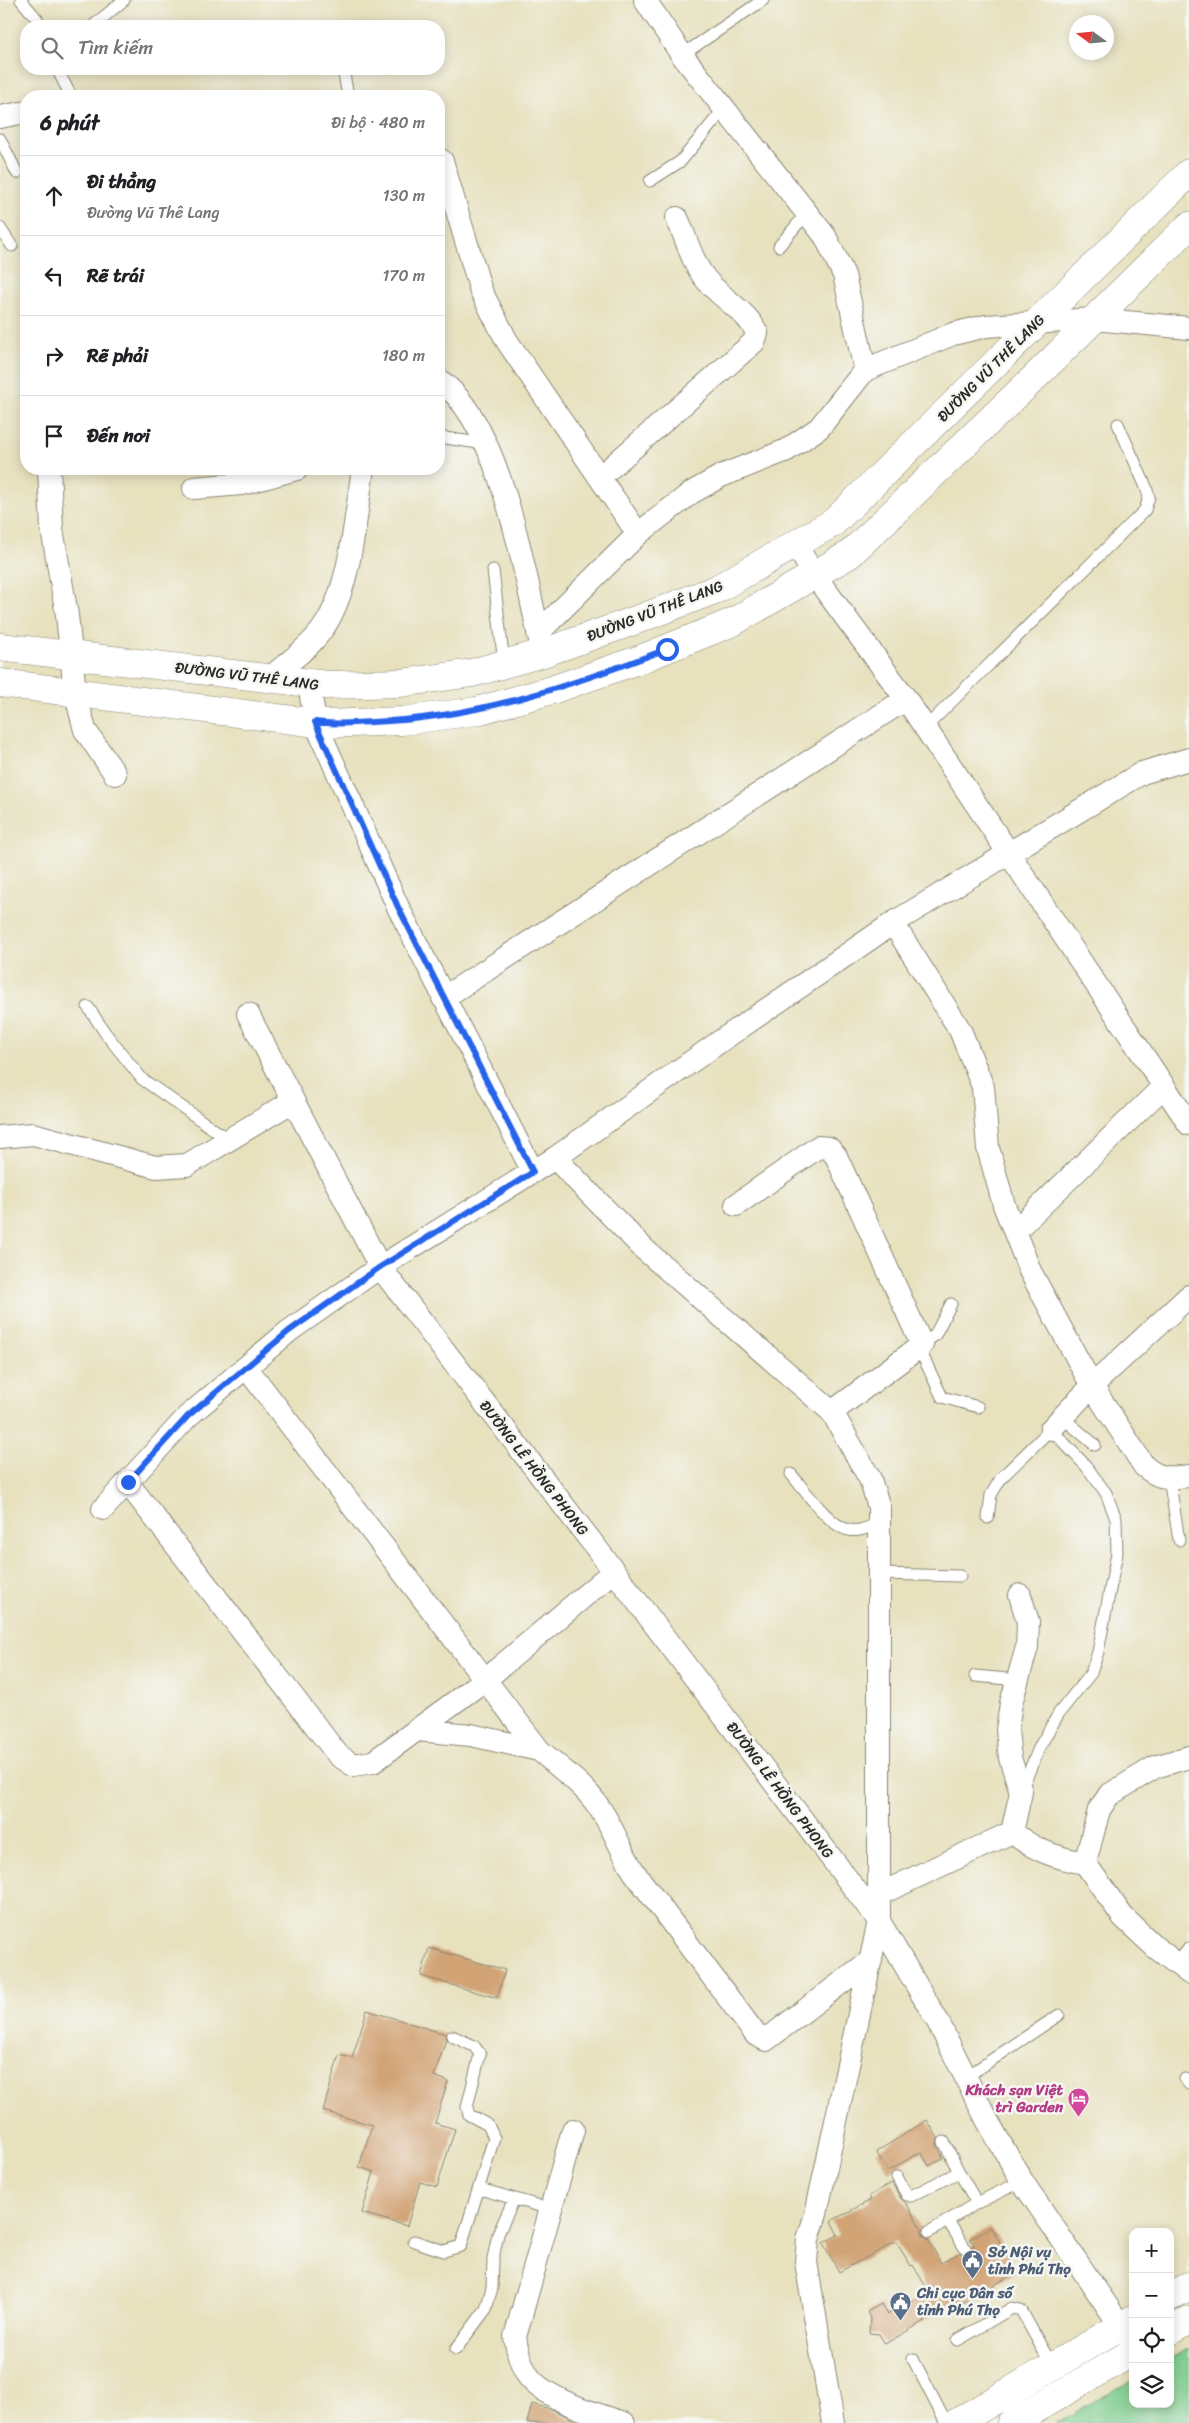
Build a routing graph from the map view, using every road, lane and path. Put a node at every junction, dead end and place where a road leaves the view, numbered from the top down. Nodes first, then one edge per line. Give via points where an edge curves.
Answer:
1 (21, 0) edge
2 (124, 0) edge
3 (645, 0) edge
4 (763, 0) edge
5 (37, 20) edge
6 (100, 20) edge
7 (682, 55) junction
8 (60, 75) edge
9 (344, 75) edge
10 (68, 90) edge
11 (347, 90) edge
12 (724, 109) junction
13 (20, 113) edge
14 (0, 117) edge
15 (0, 139) edge
16 (445, 170) edge
17 (17, 173) dead end
18 (1189, 173) edge
19 (650, 181) dead end
20 (807, 213) junction
21 (677, 218) dead end
22 (1189, 226) edge
23 (0, 228) edge
24 (12, 246) dead end
25 (778, 246) dead end
26 (1094, 319) junction
27 (1038, 322) junction
28 (1189, 328) edge
29 (865, 370) junction
30 (445, 385) edge
31 (1118, 424) dead end
32 (445, 438) edge
33 (485, 444) junction
34 (49, 475) edge
35 (275, 475) edge
36 (362, 475) edge
37 (600, 477) junction
38 (194, 488) dead end
39 (638, 534) junction
40 (794, 544) junction
41 (493, 570) dead end
42 (815, 576) junction
43 (541, 643) junction
44 (0, 647) edge
45 (71, 655) junction
46 (504, 664) junction
47 (270, 678) junction
48 (0, 682) edge
49 (308, 683) junction
50 (75, 692) junction
51 (906, 699) junction
52 (315, 722) junction
53 (926, 728) junction
54 (1189, 759) edge
55 (115, 774) dead end
56 (1010, 854) junction
57 (893, 923) junction
58 (443, 998) junction
59 (88, 1007) dead end
60 (248, 1014) dead end
61 (1164, 1086) junction
62 (292, 1101) junction
63 (1189, 1124) edge
64 (0, 1137) edge
65 (229, 1140) junction
66 (555, 1158) junction
67 (533, 1172) junction
68 (736, 1205) dead end
69 (1014, 1232) junction
70 (380, 1267) junction
71 (1189, 1296) edge
72 (951, 1304) dead end
73 (920, 1347) junction
74 (246, 1367) junction
75 (1092, 1386) junction
76 (978, 1407) dead end
77 (832, 1412) junction
78 (1056, 1423) junction
79 (1095, 1445) dead end
80 (791, 1474) dead end
81 (1179, 1477) edge
82 (128, 1482) junction
83 (103, 1509) dead end
84 (988, 1518) dead end
85 (879, 1523) junction
86 (1178, 1540) dead end
87 (614, 1571) junction
88 (879, 1574) junction
89 (960, 1576) dead end
90 (1020, 1595) dead end
91 (975, 1676) dead end
92 (486, 1679) junction
93 (1018, 1680) junction
94 (417, 1730) junction
95 (539, 1750) junction
96 (1189, 1758) edge
97 (1021, 1792) junction
98 (1012, 1832) junction
99 (1085, 1863) junction
100 (880, 1894) junction
101 (879, 1921) junction
102 (871, 1960) junction
103 (1185, 1962) edge
104 (1058, 2015) dead end
105 (452, 2036) dead end
106 (966, 2077) junction
107 (573, 2130) dead end
108 (944, 2142) dead end
109 (959, 2172) junction
110 (897, 2177) dead end
111 (1022, 2181) junction
112 (480, 2188) junction
113 (514, 2199) junction
114 (977, 2203) junction
115 (550, 2210) junction
116 (948, 2221) junction
117 (929, 2232) dead end
118 (414, 2241) dead end
119 (965, 2248) dead end
120 (1189, 2286) edge
121 (1174, 2295) edge
122 (1189, 2320) edge
123 (1129, 2329) edge
124 (1174, 2329) edge
125 (958, 2340) dead end
126 (456, 2349) dead end
127 (1129, 2354) edge
128 (913, 2360) dead end
129 (1052, 2366) junction
130 (624, 2423) edge
131 (833, 2423) edge
132 (946, 2423) edge
133 (956, 2423) edge
134 (1011, 2423) edge

1 - 5 lane
2 - 6 lane
3 - 7 street
4 - 7 lane
7 - 12 street
8 - 10 lane
9 - 11 lane
12 - 19 lane via 681,161
12 - 20 street
13 - 14 street
15 - 17 lane
16 - 37 street via 481,291 507,341
18 - 27 street, ĐƯỜNG VŨ THÊ LANG
20 - 25 lane
20 - 29 street via 825,236 844,275
21 - 37 street via 689,243 694,264 705,279 752,322 757,333 754,342
22 - 26 street
23 - 24 lane
26 - 27 street
26 - 28 street
26 - 42 street via 850,554
27 - 29 street via 986,326 953,334
27 - 40 street, ĐƯỜNG VŨ THÊ LANG via 834,522
29 - 39 street via 819,428 787,450 721,476 691,493
30 - 33 street via 468,411
31 - 53 lane via 1146,487 1149,497 1145,510
32 - 33 lane
33 - 43 street via 502,490
34 - 45 street via 52,529
35 - 38 street via 242,484
36 - 47 street via 336,607 320,632
37 - 39 street
39 - 43 street
40 - 42 street
40 - 43 street, ĐƯỜNG VŨ THÊ LANG via 716,589 639,619
41 - 46 lane
42 - 51 street
42 - 52 street via 733,622 552,690 477,710 402,721
43 - 46 street, ĐƯỜNG VŨ THÊ LANG
44 - 45 street, ĐƯỜNG VŨ THÊ LANG
45 - 47 street, ĐƯỜNG VŨ THÊ LANG
45 - 50 street
46 - 49 street, ĐƯỜNG VŨ THÊ LANG via 472,673 401,684
47 - 49 street, ĐƯỜNG VŨ THÊ LANG
48 - 50 street
49 - 52 street
50 - 52 street
50 - 55 street via 85,730
51 - 53 street
51 - 58 street
52 - 58 street via 398,907
53 - 56 street
54 - 56 street via 1142,773
56 - 57 street
56 - 61 street
57 - 66 street
57 - 69 street via 960,1030 983,1087 988,1148
58 - 67 street
59 - 65 lane via 142,1079
60 - 62 street, ĐƯỜNG LÊ HỒNG PHONG
61 - 63 street
61 - 69 street
62 - 65 street
62 - 70 street, ĐƯỜNG LÊ HỒNG PHONG
64 - 65 street via 33,1134 156,1167 187,1165
66 - 67 street
66 - 77 street via 645,1250
67 - 70 street
68 - 73 street via 818,1147 828,1148 836,1156
69 - 75 street via 1030,1271
70 - 74 street via 289,1331
70 - 87 street, ĐƯỜNG LÊ HỒNG PHONG
71 - 75 street
72 - 73 lane via 934,1335
73 - 76 lane via 942,1397
73 - 77 street
74 - 82 street via 188,1416
74 - 92 street
75 - 78 street
75 - 81 street via 1144,1466 1155,1476
77 - 85 street via 870,1479 879,1507
78 - 79 lane
78 - 84 lane via 1001,1478 991,1495
78 - 97 lane via 1106,1493 1116,1519 1117,1553 1091,1673 1059,1712 1040,1746
80 - 85 lane via 833,1522 847,1530 859,1530
81 - 86 lane
82 - 83 street
82 - 94 street via 338,1755 353,1765 373,1762
85 - 88 street
87 - 92 street
87 - 101 street, ĐƯỜNG LÊ HỒNG PHONG
88 - 89 lane
88 - 100 street
90 - 93 street via 1028,1622
91 - 93 lane
92 - 94 street
92 - 95 street
93 - 97 street via 1007,1730 1010,1758
94 - 95 street via 471,1735
95 - 102 street via 586,1791 606,1819 634,1872 756,2035 766,2040
96 - 99 street via 1155,1767 1109,1795 1099,1810
97 - 98 street
98 - 99 street via 1029,1846 1051,1856
98 - 100 street
99 - 103 street via 1123,1917
100 - 101 street
101 - 102 street
101 - 106 street, ĐƯỜNG LÊ HỒNG PHONG
102 - 131 street via 808,2239 806,2262
104 - 106 lane
105 - 112 lane via 474,2046 480,2054 469,2115 488,2125 494,2138
106 - 111 street, ĐƯỜNG LÊ HỒNG PHONG
107 - 115 street
108 - 109 lane
109 - 110 lane via 912,2196 907,2195
109 - 114 lane
111 - 114 lane
111 - 123 street, ĐƯỜNG LÊ HỒNG PHONG
112 - 113 lane
112 - 118 lane via 461,2246 444,2251
113 - 115 lane
113 - 126 lane via 498,2234 492,2288 486,2309
114 - 116 lane
115 - 130 street via 514,2337 519,2358 528,2376 569,2405
116 - 117 lane
116 - 119 lane
120 - 121 street
122 - 124 street
123 - 129 street
125 - 129 lane via 1012,2308 1021,2310
127 - 134 street
128 - 132 lane
129 - 133 street

